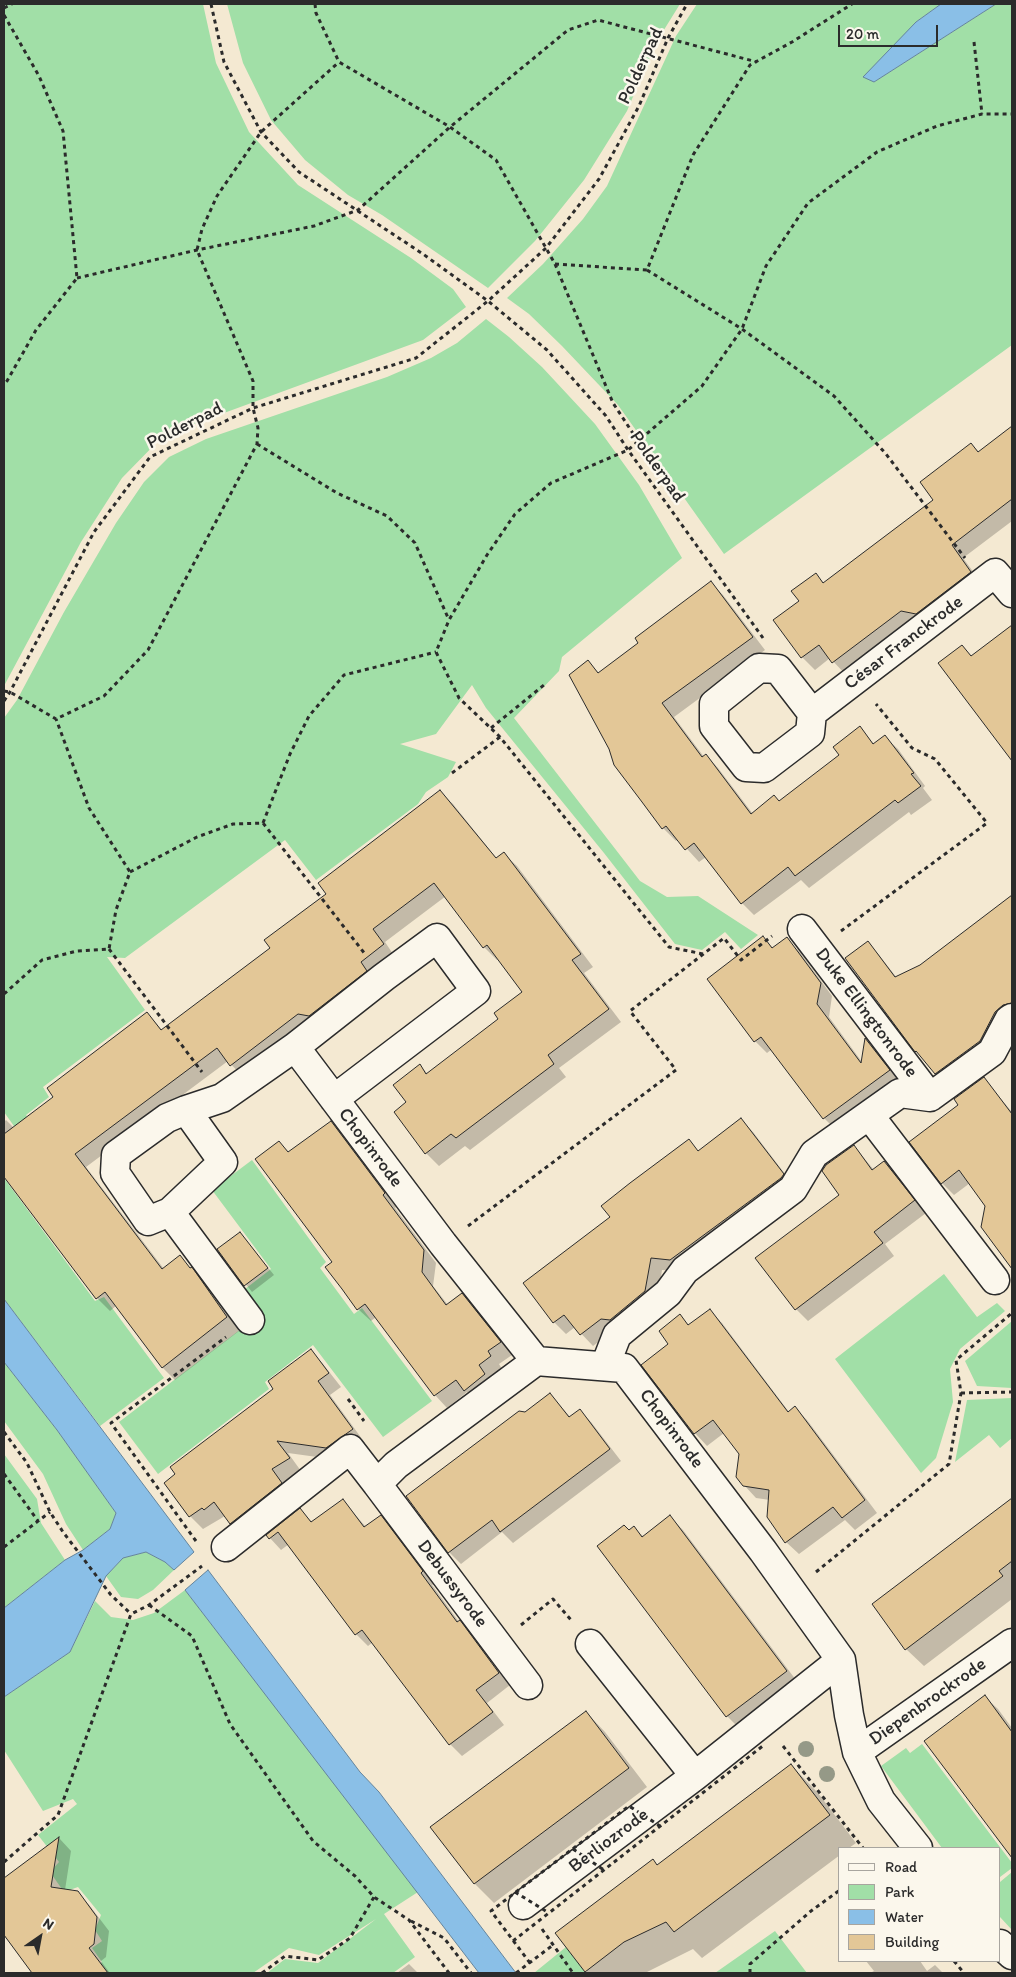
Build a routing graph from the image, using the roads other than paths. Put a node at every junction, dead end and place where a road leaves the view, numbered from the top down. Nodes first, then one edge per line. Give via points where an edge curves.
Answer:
1 (1001, 577) edge
2 (812, 713) junction
3 (809, 939) road end
4 (1012, 1018) edge
5 (295, 1047) junction
6 (930, 1097) junction
7 (334, 1099) junction
8 (186, 1110) junction
9 (869, 1115) junction
10 (170, 1212) junction
11 (995, 1280) dead end
12 (250, 1320) road end
13 (536, 1361) junction
14 (605, 1366) junction
15 (377, 1484) junction
16 (226, 1547) road end
17 (590, 1644) road end
18 (1008, 1655) edge
19 (841, 1660) junction
20 (528, 1685) dead end
21 (857, 1752) junction
22 (695, 1776) junction
23 (917, 1847) edge
24 (529, 1903) road end
25 (1001, 1945) edge
26 (1012, 1955) edge

1 - 2 street, César Franckrode
2 - 2 street via 810,733 764,768 746,767 714,726 714,704 760,668 778,669
3 - 6 street, Duke Ellingtonrode
4 - 6 street, Duke Ellingtonrode via 992,1052
5 - 7 street, Chopinrode
5 - 7 street, Chopinrode via 437,938 476,991
5 - 8 street, Chopinrode via 222,1098
6 - 9 street, Duke Ellingtonrode via 900,1093
7 - 13 street, Chopinrode
8 - 10 street, Chopinrode via 223,1162
8 - 10 street, Chopinrode via 168,1118 116,1155 115,1173 148,1221
9 - 11 street
9 - 14 street, Duke Ellingtonrode via 814,1154 793,1189 685,1270 668,1292 617,1334
10 - 12 street
13 - 14 street, Chopinrode
13 - 15 street via 396,1465
14 - 19 street, Chopinrode via 624,1368
15 - 16 street, Debussyrode via 350,1450
15 - 20 street, Debussyrode
17 - 22 street
18 - 21 street, Diepenbrockrode
19 - 21 street, Chopinrode
19 - 22 street, Berliozrode
21 - 23 street, Chopinrode via 880,1802
22 - 24 street, Berliozrode
25 - 26 street

